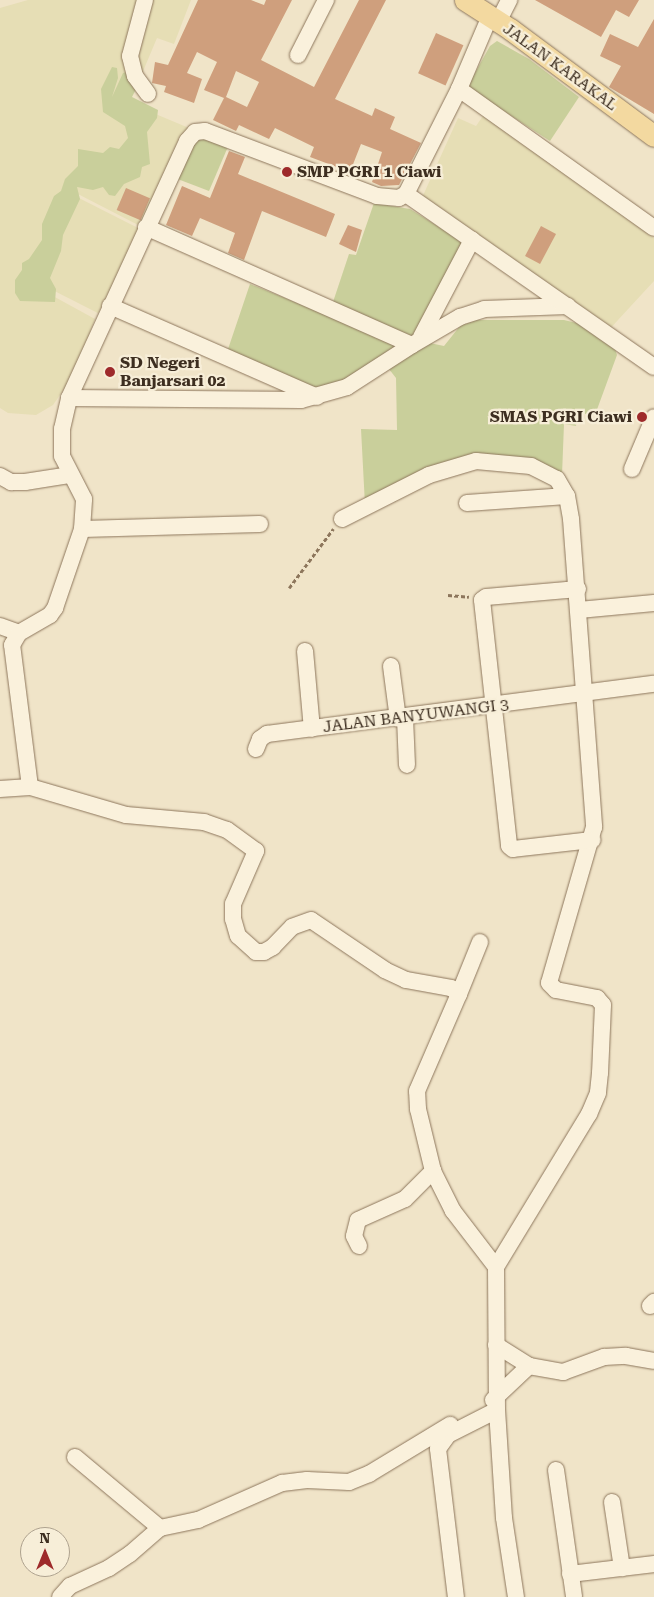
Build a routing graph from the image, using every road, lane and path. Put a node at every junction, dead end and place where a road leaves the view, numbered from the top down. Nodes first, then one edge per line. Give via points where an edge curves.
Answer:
1 (145, 0) edge
2 (326, 0) edge
3 (465, 0) edge
4 (509, 0) edge
5 (494, 19) junction
6 (298, 55) dead end
7 (459, 89) junction
8 (148, 94) dead end
9 (654, 136) edge
10 (406, 194) junction
11 (146, 227) junction
12 (654, 228) edge
13 (472, 240) junction
14 (110, 306) junction
15 (568, 306) junction
16 (417, 341) junction
17 (654, 367) edge
18 (317, 397) junction
19 (69, 398) junction
20 (654, 417) edge
21 (632, 469) dead end
22 (70, 475) junction
23 (0, 476) edge
24 (567, 496) junction
25 (467, 503) dead end
26 (342, 519) joint
27 (260, 524) dead end
28 (82, 530) junction
29 (289, 588) dead end
30 (578, 589) junction
31 (448, 595) dead end
32 (483, 598) junction
33 (654, 602) edge
34 (579, 610) junction
35 (0, 626) edge
36 (19, 633) junction
37 (305, 651) dead end
38 (392, 666) dead end
39 (654, 684) edge
40 (584, 695) junction
41 (493, 707) junction
42 (401, 718) junction
43 (312, 730) junction
44 (256, 749) dead end
45 (407, 765) dead end
46 (30, 787) junction
47 (0, 789) edge
48 (592, 840) junction
49 (480, 942) dead end
50 (459, 994) junction
51 (433, 1171) junction
52 (359, 1246) dead end
53 (496, 1267) junction
54 (496, 1345) junction
55 (654, 1361) edge
56 (529, 1366) junction
57 (497, 1404) junction
58 (75, 1457) dead end
59 (556, 1470) dead end
60 (612, 1502) dead end
61 (160, 1528) junction
62 (654, 1564) edge
63 (622, 1568) junction
64 (570, 1574) junction
65 (60, 1597) edge
66 (456, 1597) edge
67 (516, 1597) edge
68 (574, 1597) edge

1 - 8 street via 130,56 135,76
2 - 6 street
3 - 5 main road, JALAN KARAKAL
4 - 5 street
5 - 7 street
5 - 9 main road, JALAN KARAKAL
7 - 10 street
7 - 12 street
10 - 11 street via 398,198 377,196 199,131 187,141
10 - 13 street
11 - 14 street
11 - 16 street
13 - 15 street
13 - 16 street
14 - 18 street
14 - 19 street
15 - 16 street via 484,309 460,317
15 - 17 street
16 - 18 street via 347,387
18 - 19 street via 282,401
19 - 22 street via 61,446
20 - 21 street
22 - 23 street via 25,482 11,482
22 - 28 street via 84,499
24 - 25 street
24 - 26 street via 557,479 531,466 476,461 429,475
24 - 30 street
26 - 29 path
27 - 28 street
28 - 36 street via 56,608
30 - 32 street
30 - 34 street
31 - 32 path
32 - 41 street
33 - 34 street
34 - 40 street
35 - 36 street
36 - 46 street via 14,638 11,652
37 - 43 street
38 - 42 street
39 - 40 street, JALAN BANYUWANGI 3
40 - 41 street, JALAN BANYUWANGI 3
40 - 48 street via 594,803
41 - 42 street, JALAN BANYUWANGI 3
41 - 48 street via 510,848
42 - 43 street, JALAN BANYUWANGI 3
42 - 45 street
43 - 44 street, JALAN BANYUWANGI 3 via 267,734 260,739
46 - 47 street
46 - 50 street via 126,815 204,822 227,830 256,851 234,904 233,918 238,936 256,952 269,950 292,926 311,920 385,970 406,980 451,988
48 - 53 street via 549,983 556,990 597,998 603,1005 598,1093 570,1148
49 - 50 street
50 - 51 street via 417,1091
51 - 52 street via 405,1199 358,1220 354,1236
51 - 53 street via 453,1211
53 - 54 street
54 - 56 street
54 - 57 street
55 - 56 street via 626,1356 604,1357 563,1372
56 - 57 street
57 - 61 street via 369,1474 341,1483 307,1480 282,1483 198,1520
57 - 66 street via 448,1435 438,1449
57 - 67 street via 504,1518
58 - 61 street
59 - 64 street
60 - 63 street
61 - 65 street via 130,1554 70,1586
62 - 63 street
63 - 64 street
64 - 68 street

